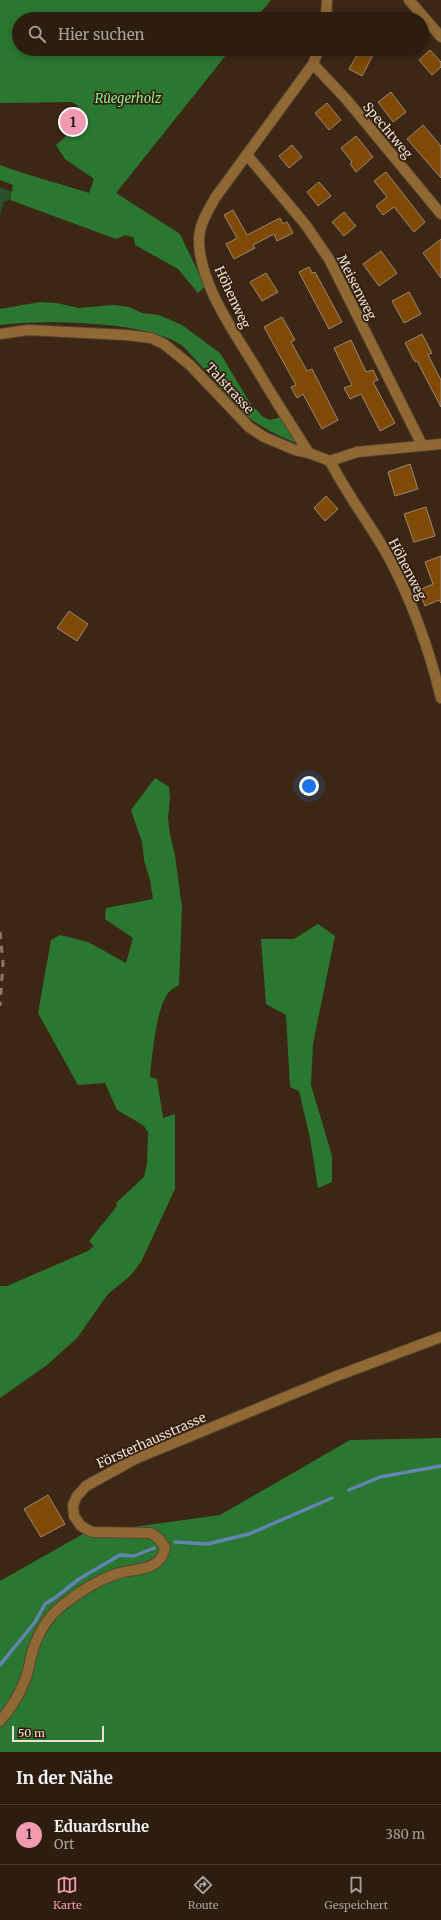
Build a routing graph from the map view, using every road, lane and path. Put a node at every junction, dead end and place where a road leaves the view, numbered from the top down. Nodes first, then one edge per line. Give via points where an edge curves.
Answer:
1 (327, 0) edge
2 (409, 0) edge
3 (326, 12) edge
4 (419, 12) edge
5 (429, 23) edge
6 (441, 37) edge
7 (316, 56) edge
8 (313, 64) junction
9 (247, 155) junction
10 (441, 214) edge
11 (0, 334) edge
12 (441, 444) edge
13 (422, 445) junction
14 (310, 453) junction
15 (330, 462) junction
16 (441, 698) edge
17 (441, 1337) edge
18 (0, 1722) edge

1 - 3 street
2 - 4 street
5 - 6 street
7 - 8 street, Höhenweg
8 - 9 street, Höhenweg
8 - 10 street, Spechtweg via 346,99
9 - 13 street, Meisenweg via 305,224 329,259
9 - 14 street, Höhenweg via 215,198 204,218 199,237 201,256 208,282 231,327
11 - 14 street, Talstrasse via 28,330 151,338 164,344 190,365 248,427 264,437 295,450
12 - 13 street
13 - 15 street via 357,452
14 - 15 street, Talstrasse
15 - 16 street, Höhenweg via 344,489 375,534 404,587 426,641
17 - 18 street, Försterhausstrasse via 334,1377 135,1459 86,1486 73,1505 74,1516 81,1526 92,1532 151,1533 165,1547 164,1553 161,1560 150,1567 116,1574 92,1585 59,1607 41,1631 26,1678

